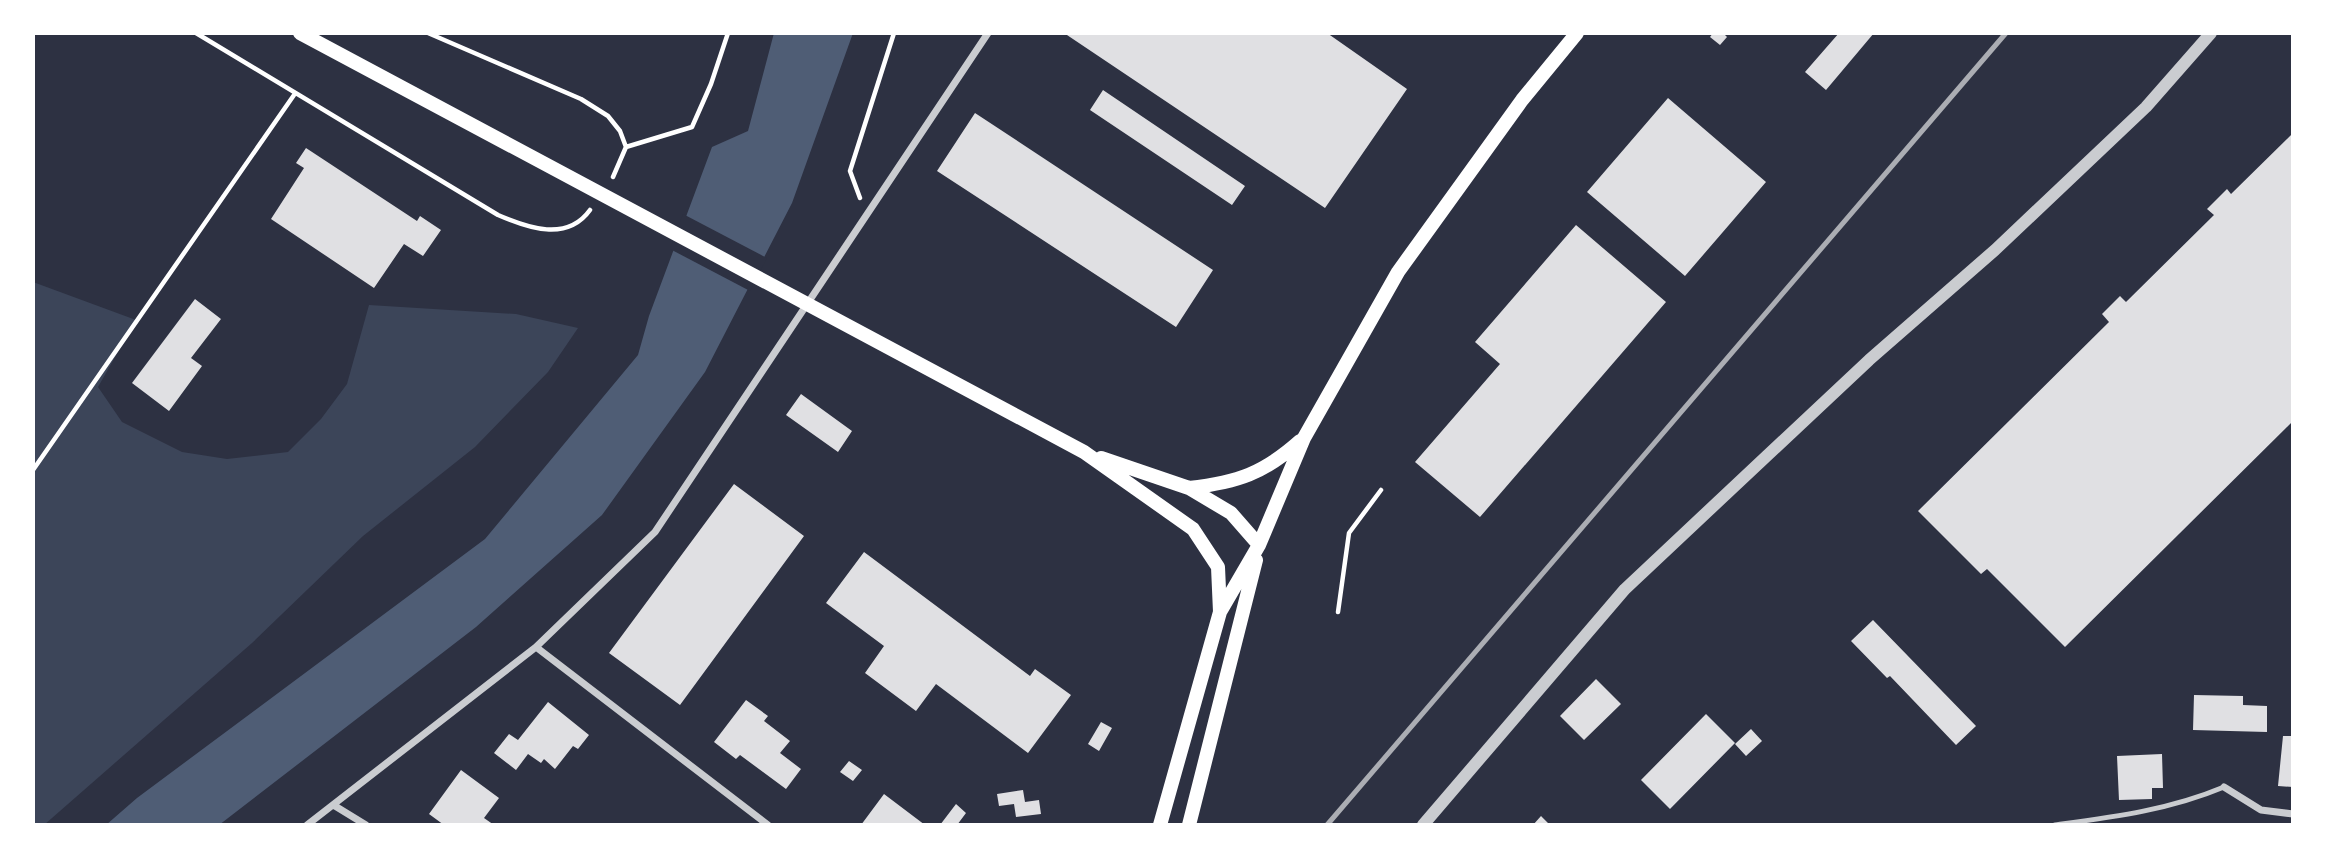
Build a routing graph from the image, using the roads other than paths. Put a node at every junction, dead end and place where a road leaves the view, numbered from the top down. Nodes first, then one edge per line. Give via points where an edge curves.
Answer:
1 (300, 33) edge
2 (988, 33) edge
3 (1577, 33) edge
4 (2211, 33) edge
5 (1304, 438) junction
6 (1084, 452) junction
7 (1189, 488) junction
8 (1259, 545) junction
9 (1220, 612) junction
10 (536, 647) junction
11 (2224, 787) joint
12 (335, 806) junction
13 (2293, 814) edge
14 (307, 825) edge
15 (366, 825) edge
16 (768, 825) edge
17 (1160, 825) edge
18 (1189, 825) edge
19 (1423, 825) edge
20 (2055, 825) edge

1 - 6 main road
2 - 10 street via 655,532
3 - 5 main road via 1522,100 1398,272
4 - 19 street via 2146,107 1996,250 1772,449 1625,589
5 - 7 main road via 1252,476
5 - 8 main road
6 - 7 main road
6 - 9 main road via 1193,529 1218,567
7 - 8 main road via 1231,513
8 - 9 main road
8 - 18 main road
9 - 17 main road
10 - 12 street
10 - 16 street
11 - 13 street via 2262,810
11 - 20 lane via 2185,803
12 - 14 street
12 - 15 street

